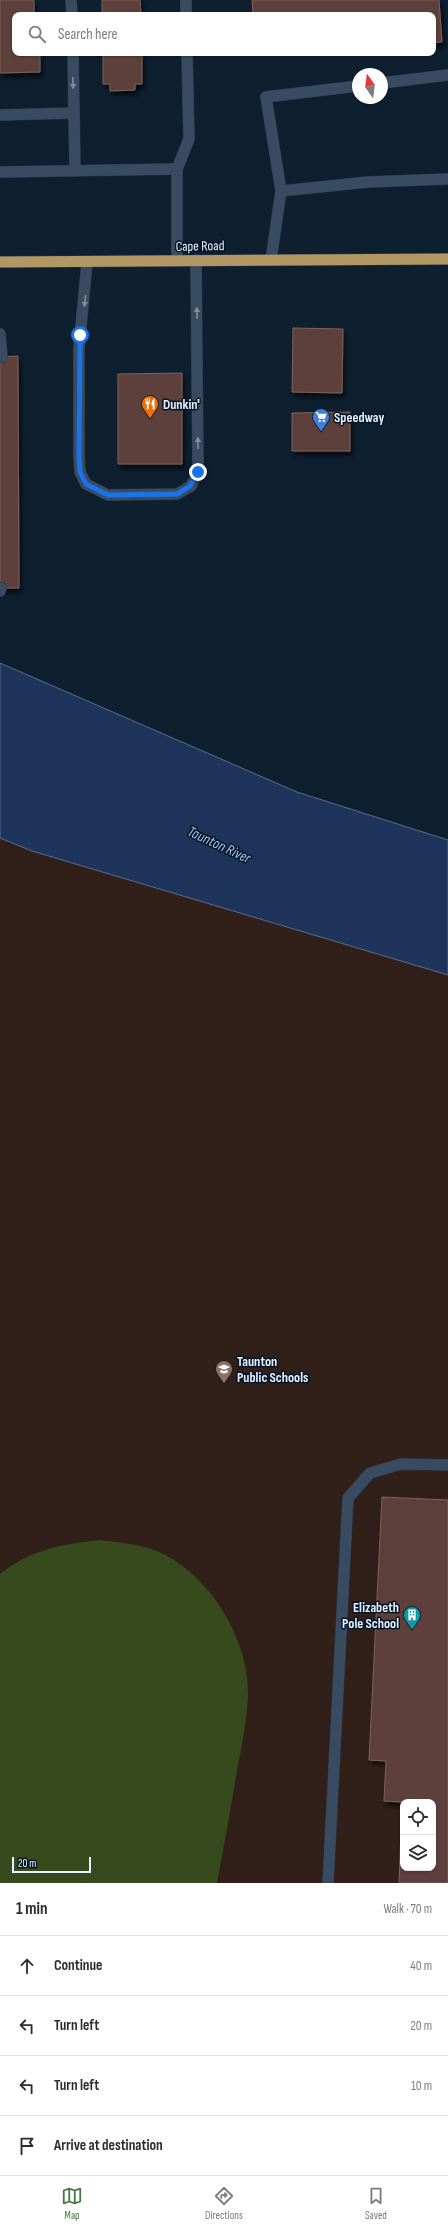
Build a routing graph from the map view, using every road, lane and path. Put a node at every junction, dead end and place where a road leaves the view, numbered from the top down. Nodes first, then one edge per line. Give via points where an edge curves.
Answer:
1 (71, 0) edge
2 (72, 12) edge
3 (73, 56) edge
4 (187, 56) edge
5 (448, 75) edge
6 (388, 82) edge
7 (352, 87) edge
8 (74, 113) junction
9 (0, 115) edge
10 (177, 168) junction
11 (75, 170) junction
12 (0, 172) edge
13 (448, 179) edge
14 (281, 191) junction
15 (448, 259) edge
16 (196, 260) junction
17 (271, 260) junction
18 (177, 261) junction
19 (0, 262) edge
20 (87, 262) junction
21 (0, 334) edge
22 (2, 357) dead end
23 (448, 1465) edge
24 (328, 1883) edge

1 - 2 lane
3 -> 8 lane
4 - 10 lane via 189,139
5 - 6 lane
7 - 14 lane via 266,97
8 - 9 lane
8 - 11 lane
10 - 11 lane
10 - 18 lane
11 - 12 lane
13 - 14 lane via 368,182
14 - 17 lane
15 - 17 highway, Cape Road
16 - 17 highway, Cape Road
16 - 18 highway, Cape Road
20 -> 16 lane via 79,348 80,472 86,484 108,495 177,494 190,486 198,472
18 - 20 highway, Cape Road
19 - 20 highway, Cape Road
21 - 22 lane
23 - 24 lane via 402,1464 370,1473 348,1498

